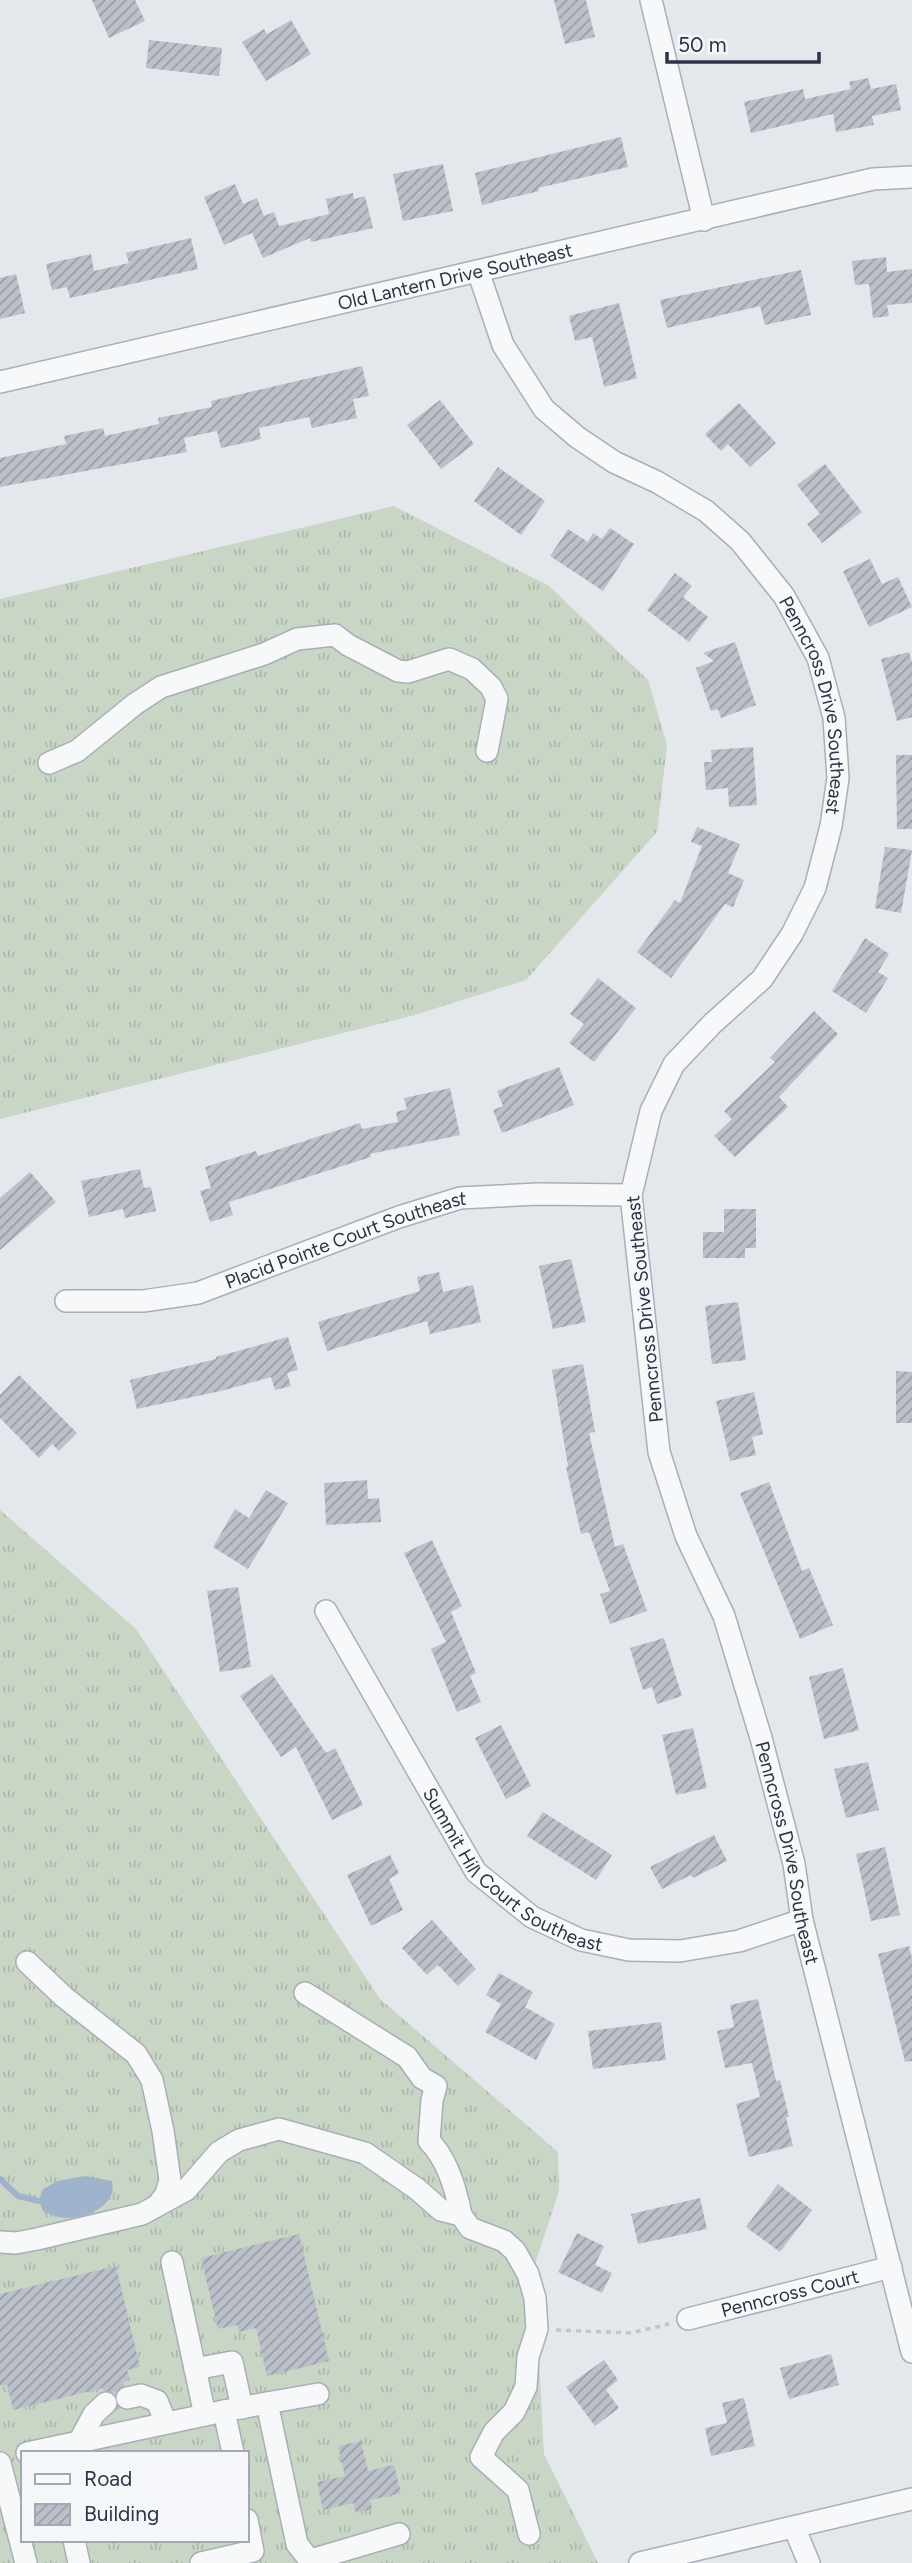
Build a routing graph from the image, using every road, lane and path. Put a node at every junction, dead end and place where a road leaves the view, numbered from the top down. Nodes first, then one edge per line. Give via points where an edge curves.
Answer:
1 (651, 0) edge
2 (912, 177) edge
3 (704, 220) junction
4 (478, 271) junction
5 (0, 382) edge
6 (486, 751) dead end
7 (49, 763) dead end
8 (631, 1195) junction
9 (66, 1301) dead end
10 (326, 1611) dead end
11 (802, 1920) junction
12 (27, 1962) dead end
13 (305, 1993) dead end
14 (158, 2205) junction
15 (461, 2215) junction
16 (0, 2242) edge
17 (172, 2262) dead end
18 (891, 2267) junction
19 (688, 2319) joint
20 (537, 2329) junction
21 (912, 2352) edge
22 (195, 2370) junction
23 (318, 2394) dead end
24 (268, 2403) junction
25 (223, 2411) junction
26 (166, 2423) junction
27 (80, 2440) junction
28 (53, 2450) edge
29 (233, 2451) edge
30 (21, 2454) edge
31 (0, 2461) edge
32 (912, 2500) edge
33 (248, 2525) edge
34 (794, 2527) junction
35 (399, 2534) dead end
36 (529, 2534) dead end
37 (74, 2542) edge
38 (311, 2562) edge
39 (26, 2563) edge
40 (79, 2563) edge
41 (201, 2563) edge
42 (640, 2563) edge
43 (809, 2563) edge

1 - 3 street
2 - 3 street, Old Lantern Drive Southeast via 873,179
3 - 4 street, Old Lantern Drive Southeast
4 - 5 street, Old Lantern Drive Southeast
4 - 8 street, Penncross Drive Southeast via 503,345 544,409 614,462 706,511 740,541 784,596 818,658 834,718 838,778 815,888 762,979 674,1064 651,1111
6 - 7 street via 497,699 472,668 449,659 398,671 335,635 298,639 161,687 77,751
8 - 9 street, Placid Pointe Court Southeast via 460,1198 198,1293 143,1301
8 - 11 street, Penncross Drive Southeast via 659,1452 686,1536 724,1616 794,1864
10 - 11 street, Summit Hill Court Southeast via 476,1872 532,1917 580,1940 642,1951 680,1951 739,1941
11 - 18 street, Penncross Drive Southeast
12 - 14 street via 135,2054 152,2080 170,2180
13 - 15 street via 407,2057 422,2078 436,2086 429,2140 444,2159
14 - 15 street via 186,2190 219,2151 279,2129 365,2153 440,2210
14 - 16 street via 108,2223 16,2243
15 - 20 street via 470,2228 504,2241 521,2260 535,2298
17 - 22 street
18 - 19 street, Penncross Court
18 - 21 street, Penncross Drive Southeast
19 - 20 path via 631,2333
20 - 36 street via 528,2357 526,2388 481,2457 518,2490
22 - 25 street
22 - 25 street via 232,2362
23 - 24 street
24 - 25 street
24 - 38 street via 297,2544
25 - 26 street
25 - 29 street
26 - 27 street
26 - 27 street via 157,2401 141,2395 94,2414
27 - 28 street
30 - 31 street
31 - 39 street
32 - 34 street
33 - 41 street via 253,2551
34 - 42 street
34 - 43 street
35 - 38 street
37 - 40 street

